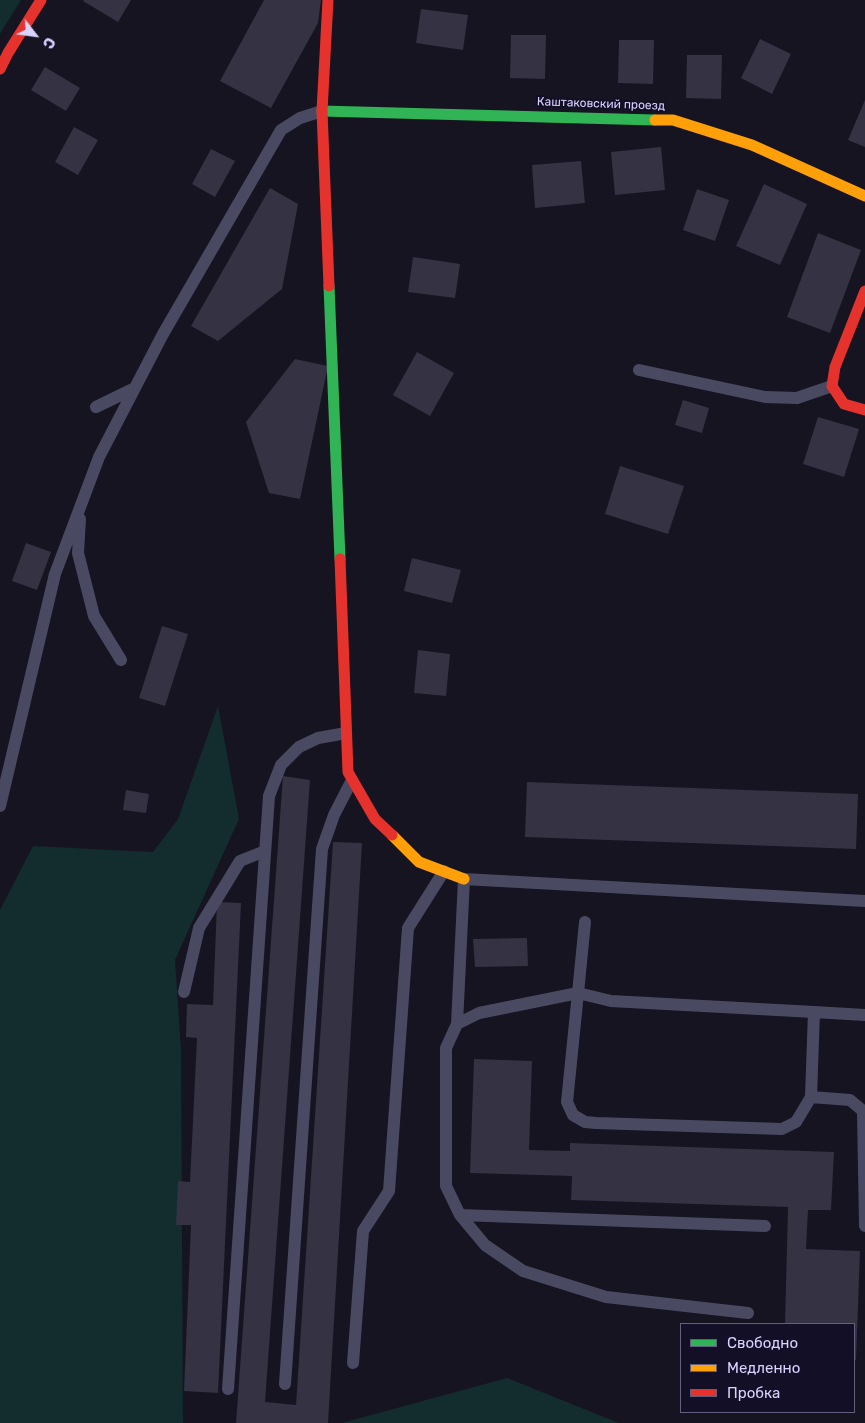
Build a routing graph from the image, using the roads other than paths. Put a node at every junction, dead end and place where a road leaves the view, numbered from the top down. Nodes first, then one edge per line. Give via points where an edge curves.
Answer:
1 (41, 0) edge
2 (328, 0) edge
3 (0, 69) edge
4 (322, 111) junction
5 (865, 196) edge
6 (865, 291) edge
7 (639, 370) dead end
8 (832, 386) junction
9 (135, 388) junction
10 (96, 407) dead end
11 (865, 410) edge
12 (80, 507) junction
13 (121, 660) dead end
14 (346, 733) junction
15 (352, 780) junction
16 (0, 806) edge
17 (265, 850) junction
18 (444, 871) junction
19 (464, 879) junction
20 (865, 901) edge
21 (585, 922) dead end
22 (184, 992) dead end
23 (578, 993) junction
24 (814, 1012) junction
25 (865, 1015) edge
26 (457, 1024) junction
27 (811, 1097) junction
28 (460, 1215) junction
29 (766, 1226) dead end
30 (865, 1226) edge
31 (748, 1313) dead end
32 (353, 1363) dead end
33 (284, 1384) dead end
34 (228, 1389) dead end

1 - 3 street
2 - 4 street
4 - 5 street, Каштаковский проезд via 673,120 752,145
4 - 9 lane via 300,118 281,130
4 - 14 street
6 - 8 street via 835,367
7 - 8 lane via 765,398 797,398
8 - 11 street via 844,404
9 - 10 lane
9 - 12 lane via 100,457
12 - 13 lane via 78,553 94,616
12 - 16 lane via 55,574
14 - 15 street via 348,772
14 - 17 lane via 318,738 299,747 281,765 269,796
15 - 18 street via 375,819 419,862
15 - 33 lane via 334,815 322,849
17 - 22 lane via 240,861 199,928
17 - 34 lane
18 - 19 street
18 - 32 lane via 408,928 388,1191 363,1231
19 - 20 lane
19 - 26 lane
21 - 23 lane
23 - 24 lane via 611,1001
23 - 26 lane via 479,1013
23 - 27 lane via 567,1102 573,1115 585,1122 782,1129 796,1122
24 - 25 lane
24 - 27 lane
26 - 28 lane via 446,1048 446,1186
27 - 30 lane via 850,1100 864,1111
28 - 29 lane
28 - 31 lane via 485,1245 524,1271 606,1297

